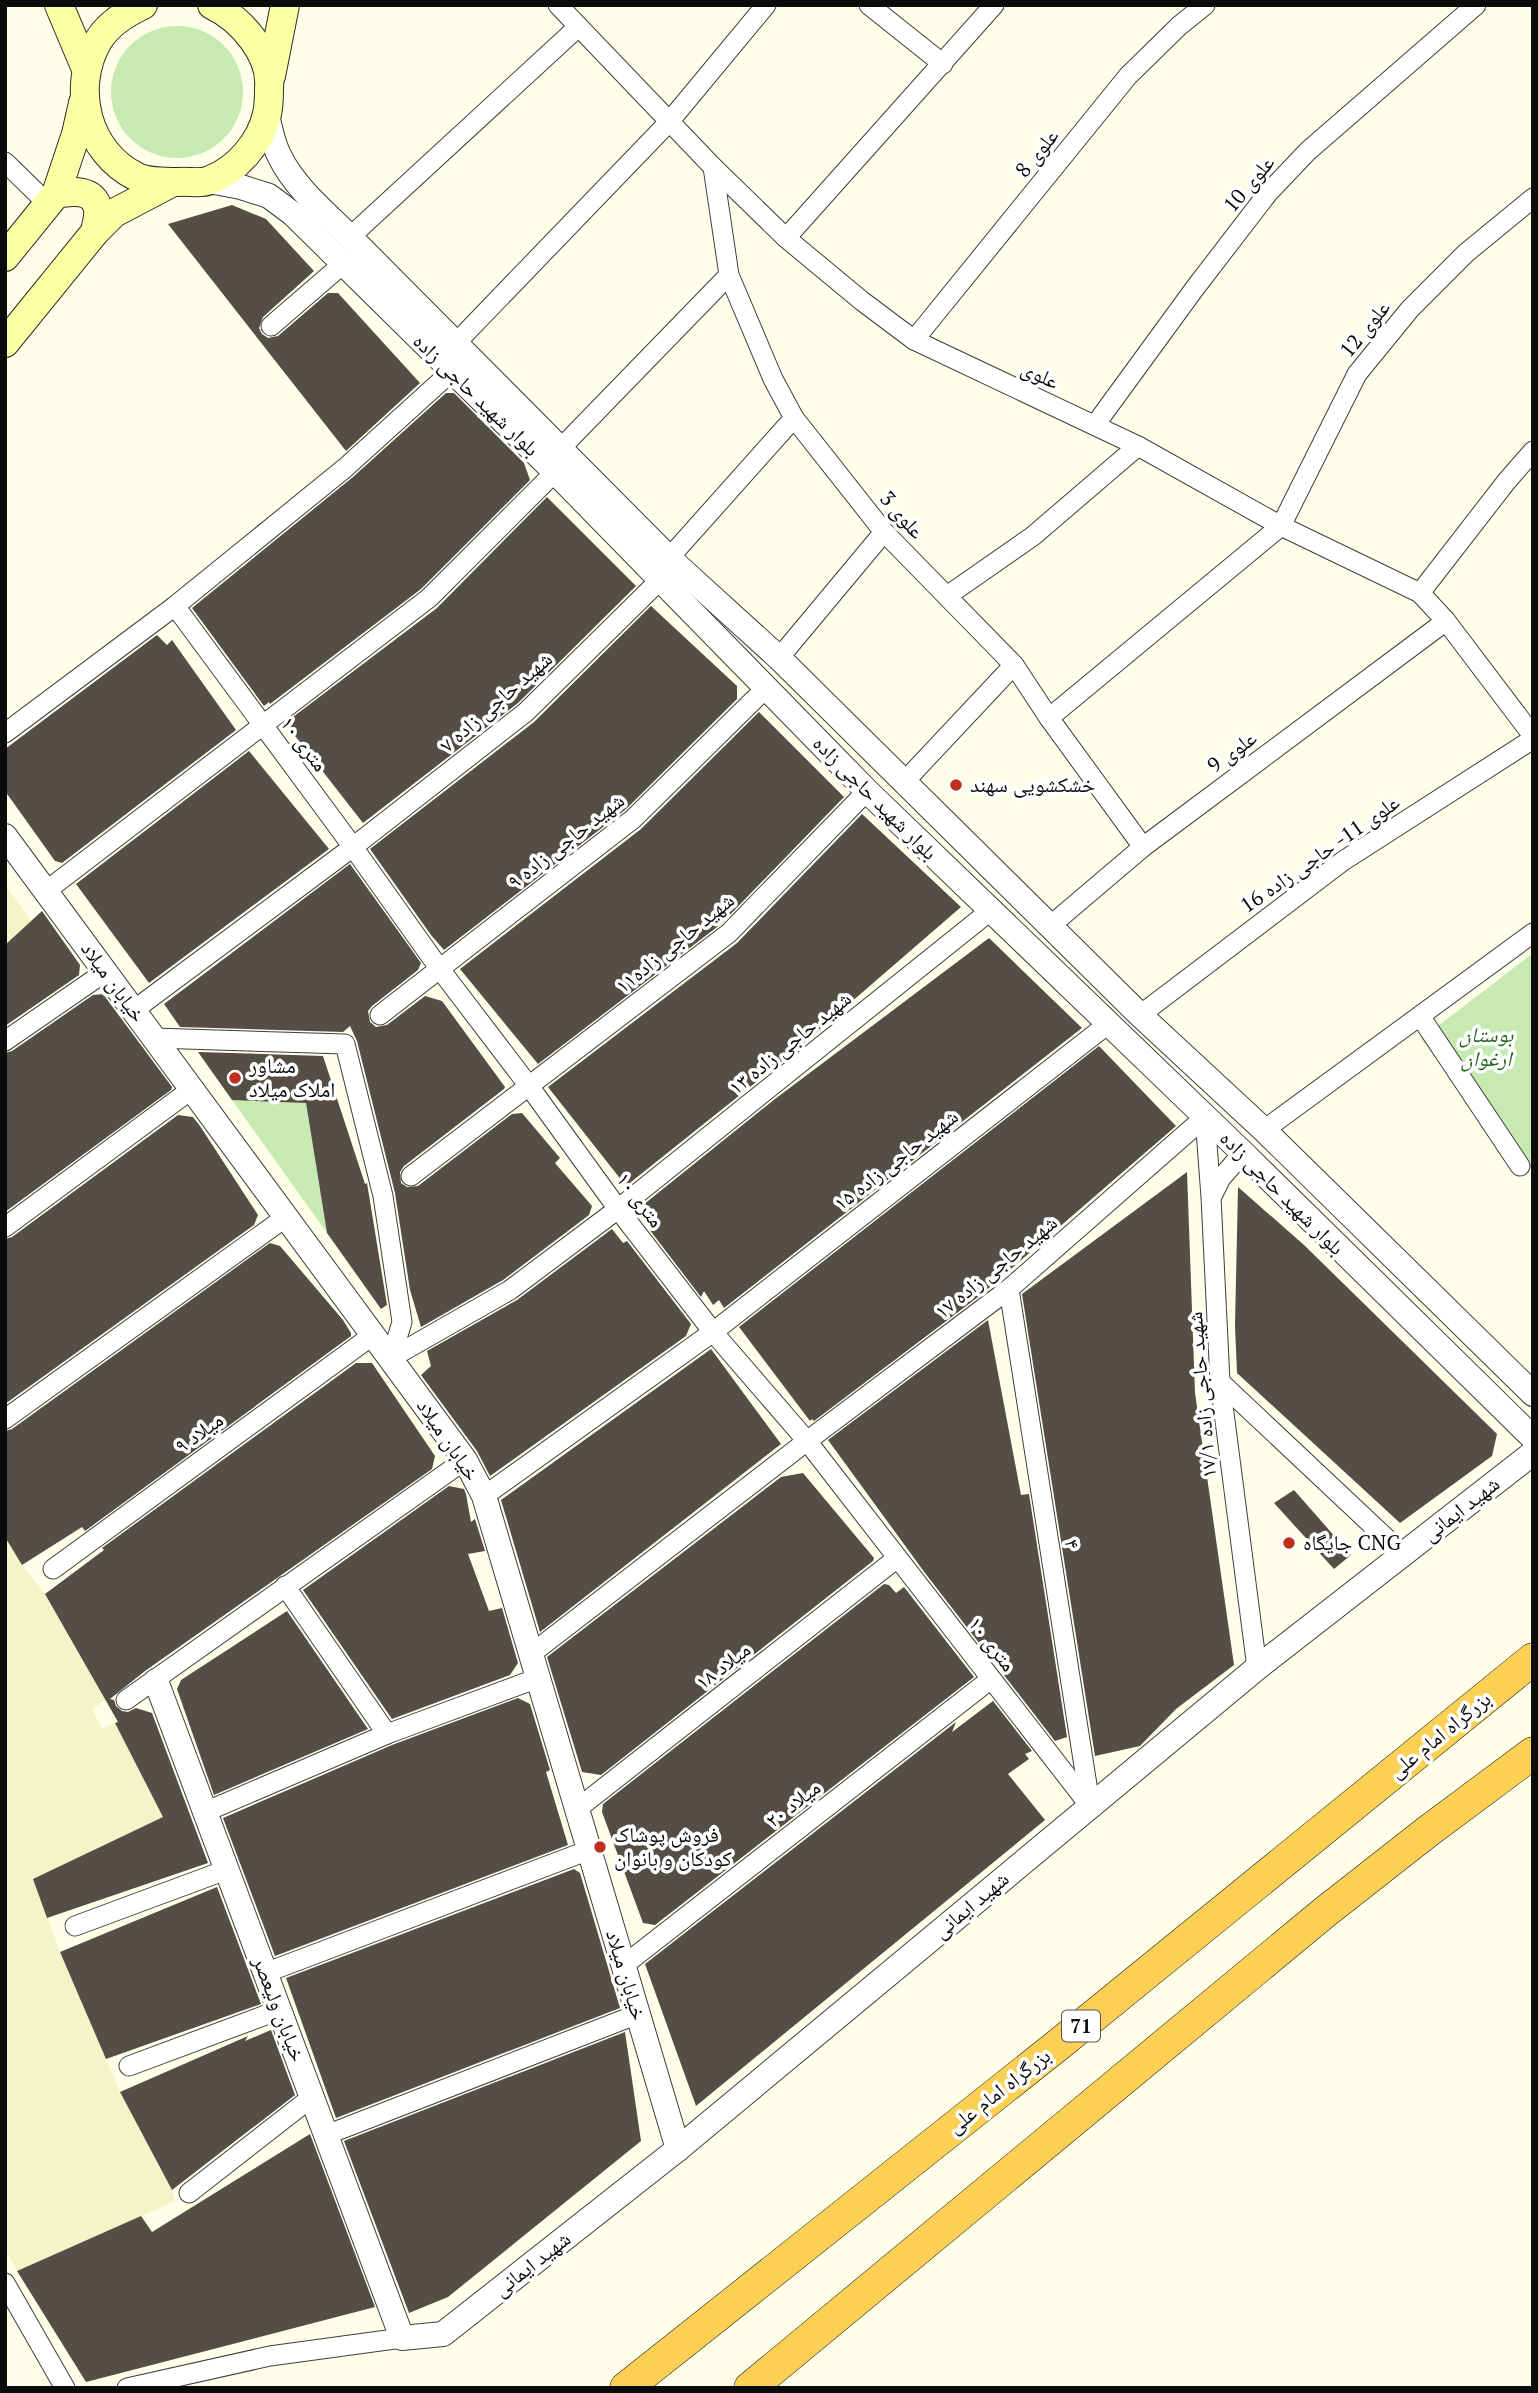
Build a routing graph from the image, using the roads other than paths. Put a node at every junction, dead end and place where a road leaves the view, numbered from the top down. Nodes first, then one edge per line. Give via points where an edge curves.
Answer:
1 (59, 5) edge
2 (143, 5) edge
3 (212, 5) edge
4 (285, 5) edge
5 (558, 5) edge
6 (766, 5) edge
7 (869, 5) edge
8 (994, 5) edge
9 (1205, 5) edge
10 (1476, 5) edge
11 (578, 28) junction
12 (943, 64) junction
13 (86, 69) junction
14 (270, 82) junction
15 (83, 101) junction
16 (267, 114) junction
17 (669, 122) junction
18 (5, 162) edge
19 (713, 167) junction
20 (209, 181) junction
21 (173, 182) junction
22 (1533, 198) edge
23 (52, 199) junction
24 (95, 232) junction
25 (350, 237) junction
26 (786, 238) junction
27 (5, 257) edge
28 (344, 263) junction
29 (729, 275) junction
30 (271, 326) dead end
31 (914, 340) junction
32 (5, 343) edge
33 (456, 344) junction
34 (451, 372) junction
35 (794, 418) junction
36 (1095, 425) junction
37 (1138, 446) junction
38 (1533, 451) edge
39 (557, 460) junction
40 (1281, 526) junction
41 (884, 532) junction
42 (669, 558) junction
43 (660, 580) junction
44 (1420, 593) junction
45 (947, 596) junction
46 (175, 606) junction
47 (1446, 621) junction
48 (779, 657) junction
49 (1014, 665) junction
50 (767, 687) junction
51 (1049, 718) junction
52 (263, 727) junction
53 (5, 733) edge
54 (1533, 738) edge
55 (904, 782) junction
56 (867, 791) junction
57 (5, 836) edge
58 (353, 847) junction
59 (1143, 847) junction
60 (46, 891) junction
61 (990, 911) junction
62 (1050, 926) junction
63 (1533, 933) edge
64 (439, 968) junction
65 (105, 972) junction
66 (134, 1010) junction
67 (380, 1015) dead end
68 (1140, 1015) junction
69 (1420, 1016) junction
70 (1108, 1024) junction
71 (154, 1038) junction
72 (5, 1041) edge
73 (529, 1086) junction
74 (192, 1089) junction
75 (1205, 1116) junction
76 (1264, 1130) junction
77 (1243, 1153) junction
78 (1520, 1166) dead end
79 (411, 1176) dead end
80 (1211, 1197) junction
81 (618, 1209) junction
82 (286, 1217) junction
83 (5, 1227) edge
84 (1009, 1289) junction
85 (713, 1332) junction
86 (373, 1335) junction
87 (391, 1358) junction
88 (1220, 1382) junction
89 (1533, 1394) edge
90 (5, 1419) edge
91 (1533, 1438) edge
92 (807, 1441) junction
93 (1533, 1453) edge
94 (465, 1460) junction
95 (484, 1496) junction
96 (1403, 1554) junction
97 (896, 1559) junction
98 (53, 1569) dead end
99 (285, 1586) junction
100 (531, 1654) junction
101 (1533, 1659) edge
102 (1257, 1668) junction
103 (538, 1678) junction
104 (991, 1679) junction
105 (156, 1681) junction
106 (126, 1700) dead end
107 (387, 1734) junction
108 (1533, 1753) edge
109 (1090, 1806) junction
110 (577, 1809) junction
111 (205, 1812) junction
112 (589, 1850) junction
113 (226, 1870) junction
114 (75, 1926) dead end
115 (624, 1965) junction
116 (265, 1973) junction
117 (279, 2010) junction
118 (638, 2014) junction
119 (130, 2066) dead end
120 (312, 2097) junction
121 (326, 2135) junction
122 (678, 2149) junction
123 (189, 2193) dead end
124 (5, 2283) edge
125 (402, 2338) junction
126 (65, 2388) edge
127 (127, 2388) edge
128 (625, 2388) edge
129 (750, 2388) edge

1 - 13 main road
2 - 13 main road via 122,15 99,39
3 - 14 main road via 242,24 261,51
4 - 14 main road
5 - 11 street, علوی
6 - 17 street
7 - 12 street
8 - 12 street
9 - 31 street, علوی 8 via 1128,76
10 - 36 street, علوی 10 via 1308,151 1268,193
11 - 17 street, علوی
11 - 25 street
12 - 26 street
13 - 15 main road
14 - 16 main road
15 - 21 main road via 92,132 111,159 138,178
15 - 23 main road
16 - 20 main road via 255,142 236,165
16 - 25 street, بلوار شهید حاجی زاده via 281,160
17 - 19 street, علوی
17 - 33 street
18 - 23 street
19 - 26 street, علوی
19 - 29 street, علوی 3
20 - 21 main road
20 - 28 street, بلوار شهید حاجی زاده via 270,196
21 - 24 main road via 114,213
22 - 40 street, علوی 12 via 1466,253 1410,309 1357,374
23 - 24 main road via 76,190 90,197 98,209
23 - 27 main road
24 - 32 main road
25 - 33 street, بلوار شهید حاجی زاده
26 - 31 street, علوی
28 - 30 street
28 - 34 street, بلوار شهید حاجی زاده
29 - 35 street, علوی 3
29 - 39 street
31 - 36 street, علوی
33 - 39 street, بلوار شهید حاجی زاده
34 - 39 street, بلوار شهید حاجی زاده
34 - 46 street via 345,468
35 - 41 street, علوی 3
35 - 42 street
36 - 37 street, علوی
37 - 40 street, علوی
37 - 45 street via 1032,536
38 - 44 street
39 - 42 street, بلوار شهید حاجی زاده
39 - 43 street, بلوار شهید حاجی زاده
39 - 52 street via 429,598
40 - 44 street, علوی
40 - 51 street
41 - 45 street, علوی 3
41 - 48 street
42 - 48 street, بلوار شهید حاجی زاده
43 - 50 street, بلوار شهید حاجی زاده
43 - 58 street, شهید حاجی زاده ۷ via 526,712
44 - 47 street, علوی
45 - 49 street, علوی 3
46 - 52 street, ۱۰ متری
46 - 53 street
47 - 54 street, علوی
47 - 59 street, علوی 9
48 - 55 street, بلوار شهید حاجی زاده
49 - 51 street, علوی 3
49 - 55 street
50 - 56 street, بلوار شهید حاجی زاده
50 - 64 street, شهید حاجی زاده ۹ via 633,819
51 - 59 street, علوی 3
52 - 58 street, ۱۰ متری
52 - 60 street
54 - 68 street, علوی 11- حاجی زاده 16 via 1343,861
55 - 62 street, بلوار شهید حاجی زاده
56 - 61 street, بلوار شهید حاجی زاده
56 - 73 street, شهید حاجی زاده۱۱ via 729,933
57 - 60 street, خیابان میلاد
58 - 64 street, ۱۰ متری
58 - 66 street, شهید حاجی زاده ۷
59 - 62 street, علوی 9
60 - 65 street, خیابان میلاد
61 - 70 street, بلوار شهید حاجی زاده
61 - 81 street, شهید حاجی زاده ۱۳
62 - 68 street, بلوار شهید حاجی زاده
63 - 69 street
64 - 67 street, شهید حاجی زاده ۹
64 - 73 street, ۱۰ متری
65 - 66 street, خیابان میلاد
65 - 72 street
66 - 71 street, خیابان میلاد
68 - 76 street, بلوار شهید حاجی زاده
69 - 76 street
69 - 78 street
70 - 75 street, بلوار شهید حاجی زاده
70 - 85 street, شهید حاجی زاده ۱۵
71 - 74 street, خیابان میلاد
71 - 87 street via 345,1044 383,1196 402,1322
73 - 79 street, شهید حاجی زاده۱۱
73 - 81 street, ۱۰ متری
74 - 82 street, خیابان میلاد
74 - 83 street
75 - 77 street, بلوار شهید حاجی زاده
75 - 80 street, شهید حاجی زاده ۱۷/۱
75 - 84 street, شهید حاجی زاده ۱۷
76 - 77 street
76 - 89 street, بلوار شهید حاجی زاده
77 - 80 street
77 - 91 street, بلوار شهید حاجی زاده
80 - 88 street, شهید حاجی زاده ۱۷/۱
81 - 85 street, ۱۰ متری
81 - 87 street, شهید حاجی زاده ۱۳ via 510,1290
82 - 86 street, خیابان میلاد
82 - 90 street
84 - 92 street, شهید حاجی زاده ۱۷
84 - 109 street, ۴
85 - 92 street, ۱۰ متری
85 - 95 street, شهید حاجی زاده ۱۵
86 - 87 street, خیابان میلاد
86 - 98 street, میلاد ۹
87 - 94 street, خیابان میلاد
88 - 96 street
88 - 102 street, شهید حاجی زاده ۱۷/۱
92 - 97 street, ۱۰ متری
92 - 100 street, شهید حاجی زاده ۱۷
93 - 96 street, شهید ایمانی
94 - 95 street, خیابان میلاد
94 - 99 street
95 - 100 street, خیابان میلاد
96 - 102 street, شهید ایمانی
97 - 104 street, ۱۰ متری
97 - 110 street, میلاد ۱۸
99 - 105 street
99 - 107 street
100 - 103 street, خیابان میلاد
101 - 128 highway, بزرگراه امام علی / 71 via 1058,2045
102 - 109 street, شهید ایمانی
103 - 107 street
103 - 110 street, خیابان میلاد
104 - 109 street, ۱۰ متری
104 - 115 street, میلاد ۲۰
105 - 106 street
105 - 111 street, خیابان ولیعصر
107 - 111 street
108 - 129 highway via 1325,1912
109 - 122 street, شهید ایمانی
110 - 112 street, خیابان میلاد
111 - 113 street, خیابان ولیعصر
112 - 115 street, خیابان میلاد
112 - 116 street
113 - 114 street
113 - 116 street, خیابان ولیعصر
115 - 118 street, خیابان میلاد
116 - 117 street, خیابان ولیعصر
117 - 119 street
117 - 120 street, خیابان ولیعصر
118 - 121 street
118 - 122 street, خیابان میلاد
120 - 121 street, خیابان ولیعصر
120 - 123 street
121 - 125 street, خیابان ولیعصر
122 - 125 street, شهید ایمانی via 443,2334
124 - 126 street
125 - 127 street via 270,2356

